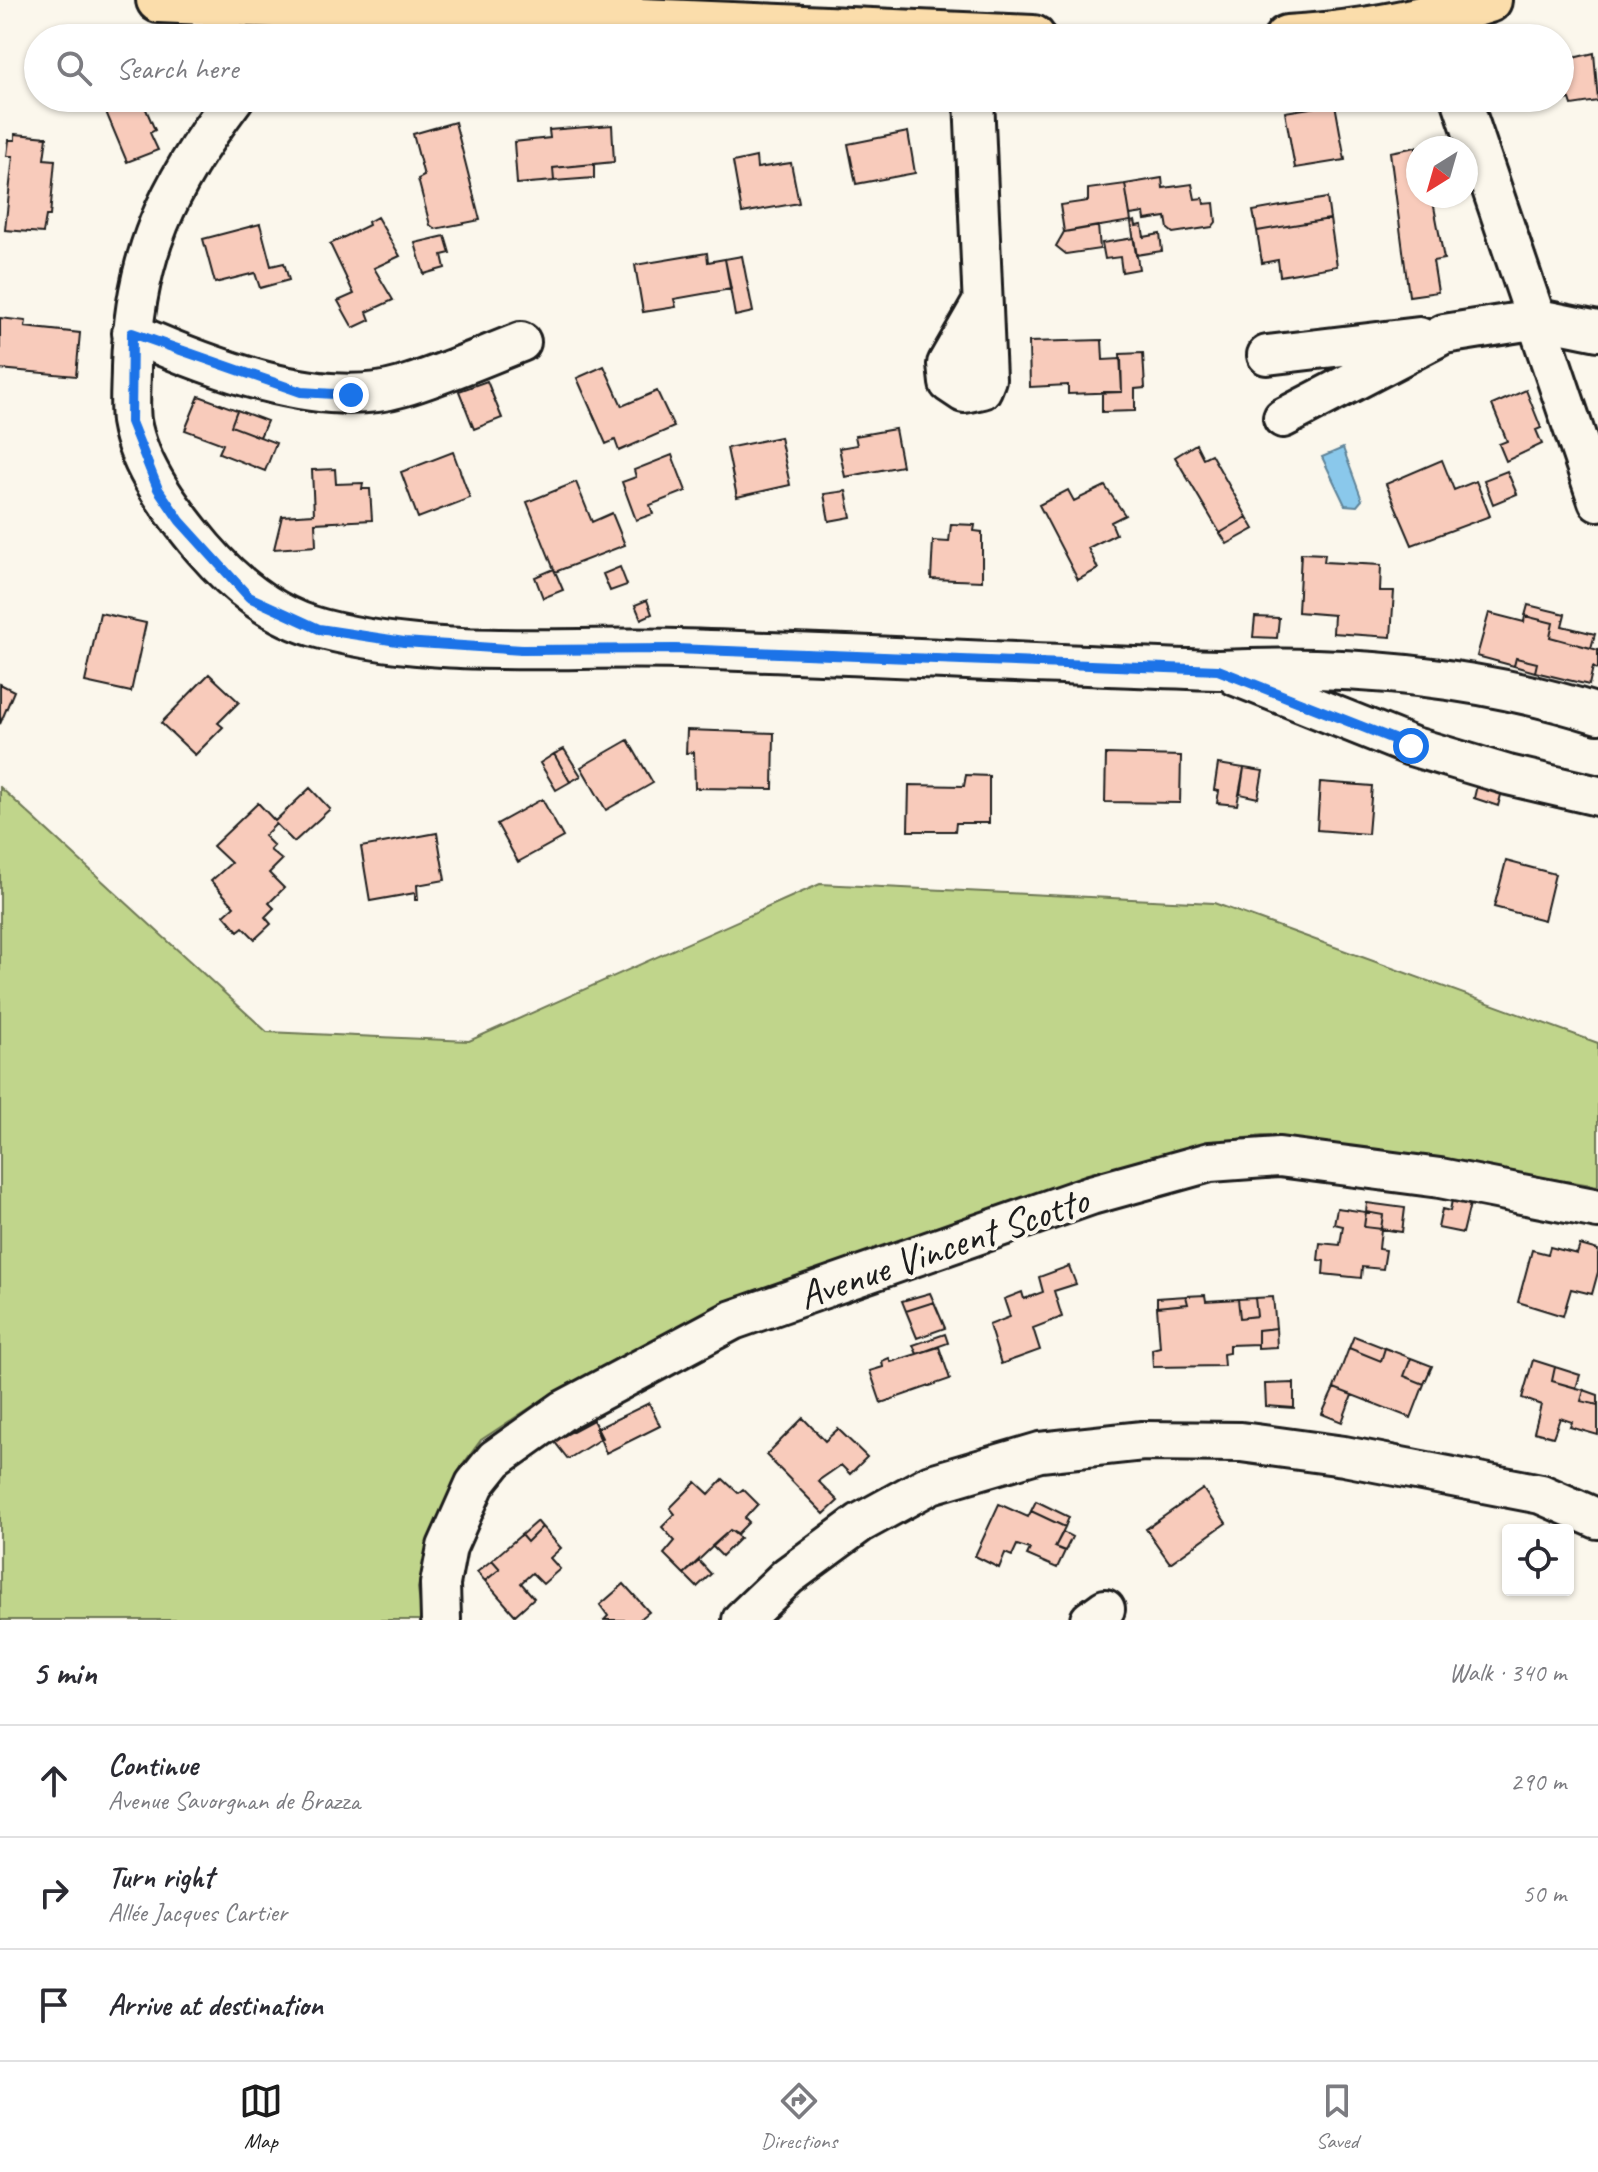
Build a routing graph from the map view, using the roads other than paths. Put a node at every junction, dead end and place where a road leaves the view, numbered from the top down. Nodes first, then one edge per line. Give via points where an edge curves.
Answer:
1 (159, 0) edge
2 (1489, 0) edge
3 (213, 21) edge
4 (304, 23) edge
5 (352, 24) edge
6 (1445, 24) edge
7 (225, 112) edge
8 (975, 112) edge
9 (1466, 112) edge
10 (982, 303) dead end
11 (1539, 319) junction
12 (1598, 331) edge
13 (132, 333) junction
14 (1444, 334) junction
15 (521, 342) dead end
16 (1267, 355) dead end
17 (1283, 418) dead end
18 (1598, 501) edge
19 (1218, 670) junction
20 (1598, 714) edge
21 (1598, 796) edge
22 (1598, 1209) edge
23 (1598, 1519) edge
24 (441, 1620) edge
25 (742, 1620) edge

1 - 3 main road
2 - 6 main road
3 - 4 main road
4 - 5 main road
7 - 13 street via 174,187 163,213 137,288
8 - 10 street
9 - 11 street
11 - 12 street
11 - 14 street
11 - 18 street
13 - 15 street via 301,392 351,395 400,388
13 - 19 street via 131,422 158,489 249,597 319,629 404,642 522,650 675,649
14 - 16 street
14 - 17 street
19 - 20 street via 1300,666 1393,671
19 - 21 street via 1411,746
22 - 24 street, Avenue Vincent Scotto via 1440,1178 1279,1157 1210,1162 1091,1195 733,1320 564,1410 495,1459 475,1484 447,1547
23 - 25 street via 1541,1494 1241,1442 1143,1441 1040,1452 931,1484 860,1523 788,1576

